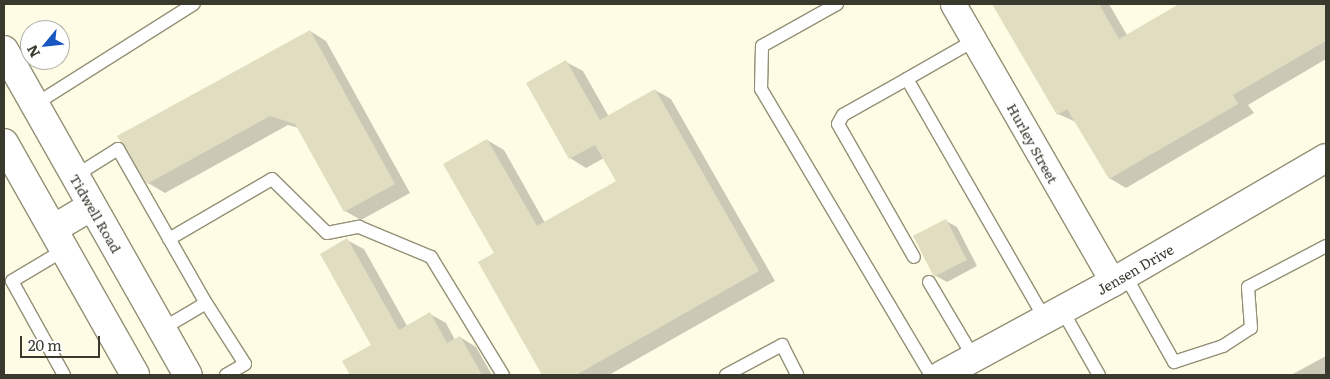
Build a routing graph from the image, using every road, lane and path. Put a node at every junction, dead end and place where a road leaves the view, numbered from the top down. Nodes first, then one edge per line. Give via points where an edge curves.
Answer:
1 (194, 4) edge
2 (837, 4) edge
3 (953, 4) edge
4 (975, 40) junction
5 (4, 50) edge
6 (907, 79) junction
7 (34, 105) junction
8 (4, 144) edge
9 (1326, 158) edge
10 (75, 176) junction
11 (92, 206) junction
12 (169, 239) junction
13 (59, 240) junction
14 (1326, 246) edge
15 (914, 257) dead end
16 (1119, 279) junction
17 (8, 281) edge
18 (929, 282) dead end
19 (206, 303) junction
20 (1054, 314) junction
21 (162, 329) junction
22 (974, 358) junction
23 (245, 364) junction
24 (64, 375) edge
25 (135, 375) edge
26 (188, 375) edge
27 (226, 375) edge
28 (252, 375) edge
29 (503, 375) edge
30 (726, 375) edge
31 (797, 375) edge
32 (931, 375) edge
33 (942, 375) edge
34 (1099, 375) edge

1 - 7 lane
2 - 32 lane via 762,46 761,89
3 - 4 street, Hurley Street
4 - 6 lane
4 - 16 street, Hurley Street
5 - 7 main road, Tidwell Road
6 - 15 lane via 843,115 838,124
6 - 20 lane
7 - 10 main road, Tidwell Road
8 - 13 main road
9 - 16 main road, Jensen Drive
10 - 11 main road, Tidwell Road
10 - 12 lane via 118,149
11 - 13 main road
11 - 21 main road, Tidwell Road
12 - 19 lane
12 - 29 lane via 272,179 327,233 359,227 431,257
13 - 17 lane
13 - 25 main road
14 - 16 lane via 1248,287 1251,328 1223,346 1174,362
16 - 20 main road, Jensen Drive
17 - 24 lane
18 - 22 lane
19 - 21 lane
19 - 23 lane
20 - 22 main road, Jensen Drive
20 - 34 lane
21 - 26 main road, Tidwell Road
22 - 33 main road, Jensen Drive
23 - 27 lane
23 - 28 lane
30 - 31 lane via 782,345

